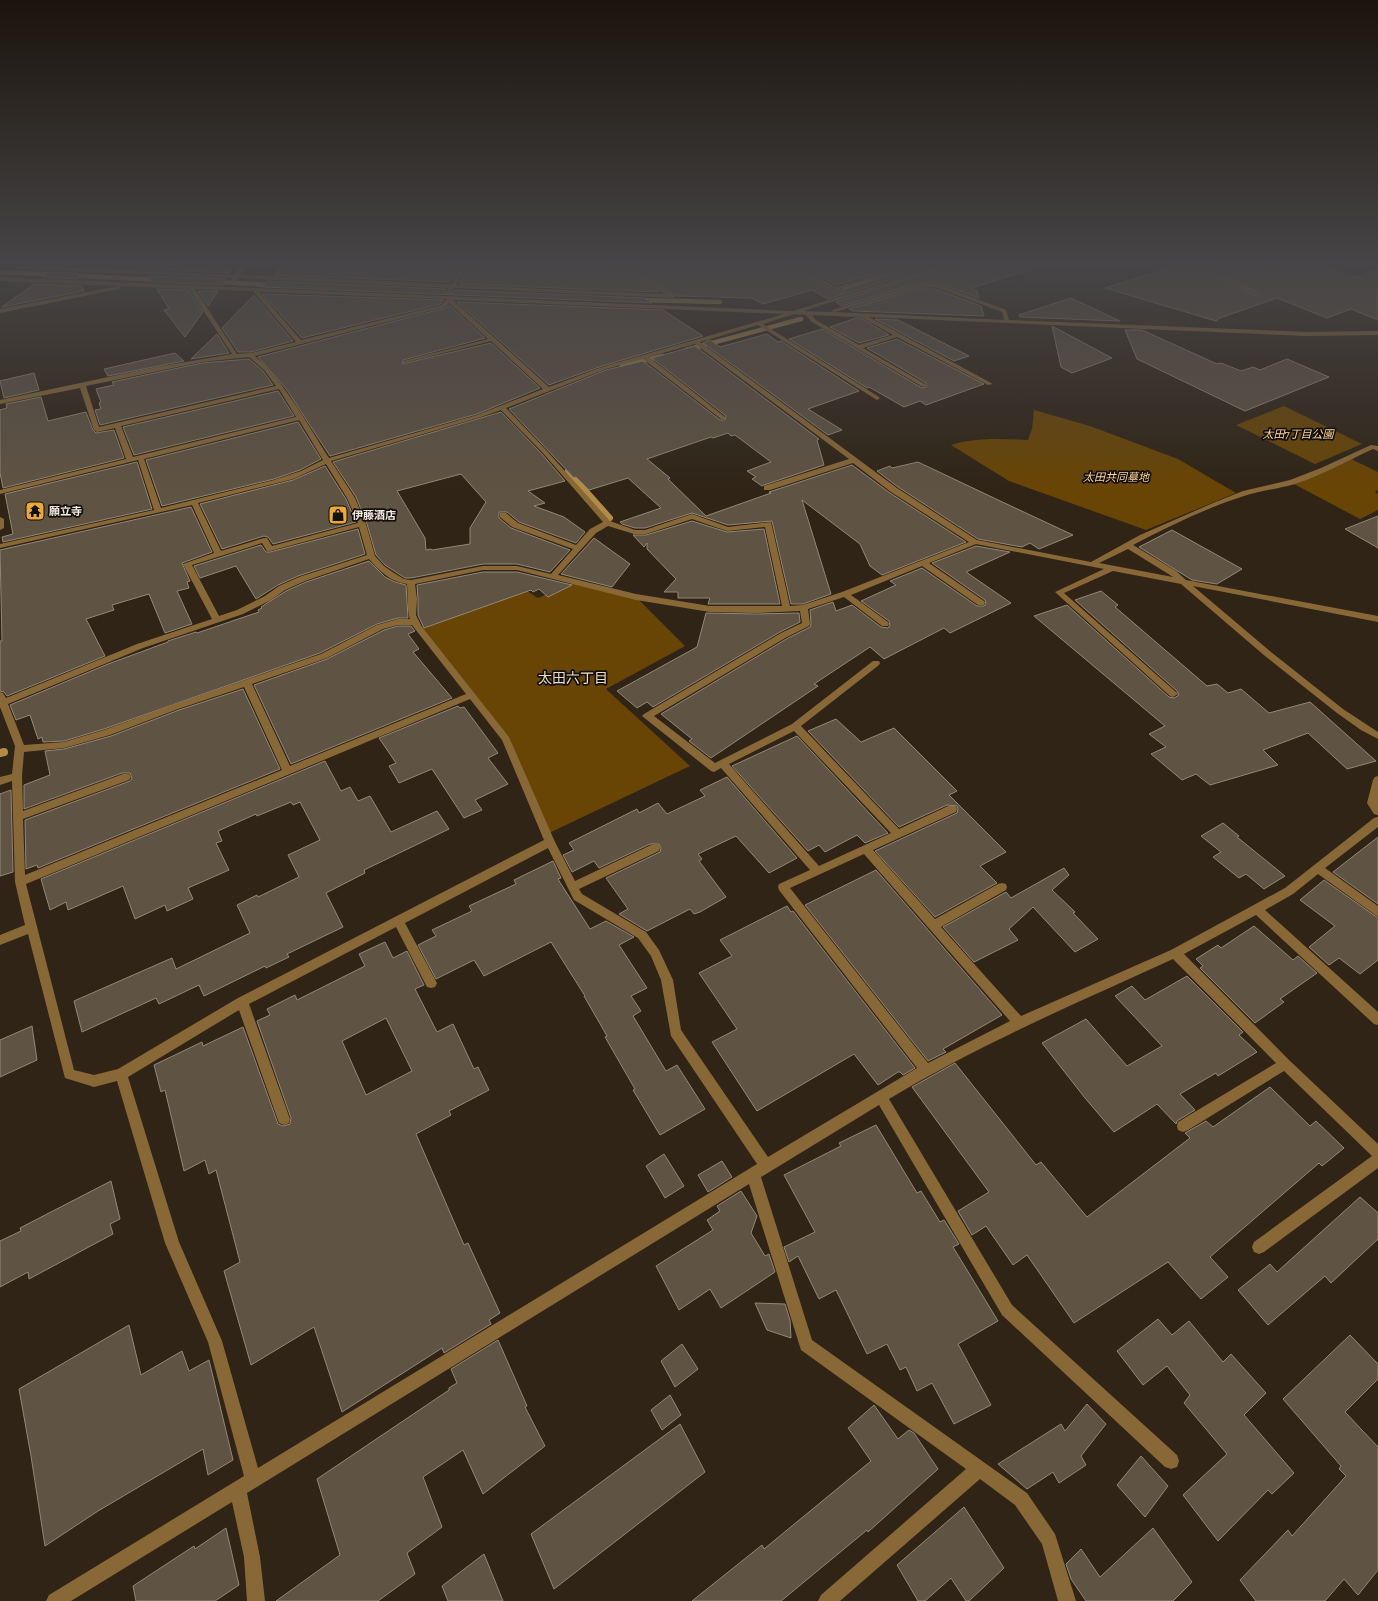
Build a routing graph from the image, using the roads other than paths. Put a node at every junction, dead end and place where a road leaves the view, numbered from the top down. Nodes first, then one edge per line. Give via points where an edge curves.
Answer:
1 (224, 339) edge
2 (296, 339) edge
3 (317, 339) edge
4 (493, 339) joint
5 (711, 339) edge
6 (783, 339) edge
7 (845, 339) edge
8 (886, 339) edge
9 (905, 339) edge
10 (300, 343) junction
11 (696, 343) junction
12 (859, 347) junction
13 (235, 355) junction
14 (251, 355) junction
15 (647, 359) junction
16 (405, 362) dead end
17 (990, 384) dead end
18 (82, 385) junction
19 (923, 385) dead end
20 (280, 387) junction
21 (547, 389) junction
22 (877, 398) dead end
23 (0, 402) edge
24 (503, 408) junction
25 (300, 418) junction
26 (723, 418) dead end
27 (117, 425) junction
28 (1378, 449) edge
29 (140, 457) junction
30 (130, 459) junction
31 (328, 460) junction
32 (854, 460) junction
33 (767, 488) dead end
34 (0, 492) edge
35 (194, 502) junction
36 (158, 510) junction
37 (503, 515) dead end
38 (0, 519) edge
39 (607, 523) junction
40 (362, 524) junction
41 (0, 528) edge
42 (974, 542) junction
43 (1127, 545) junction
44 (0, 546) edge
45 (578, 548) junction
46 (218, 554) junction
47 (370, 556) junction
48 (923, 563) junction
49 (1092, 564) junction
50 (1113, 568) junction
51 (552, 577) junction
52 (1182, 581) junction
53 (411, 582) junction
54 (844, 594) junction
55 (981, 603) dead end
56 (804, 608) junction
57 (787, 609) junction
58 (1378, 619) edge
59 (217, 620) junction
60 (415, 622) junction
61 (885, 624) dead end
62 (876, 663) dead end
63 (247, 683) junction
64 (1173, 694) dead end
65 (472, 695) junction
66 (2, 698) edge
67 (795, 726) junction
68 (1378, 736) edge
69 (20, 749) junction
70 (723, 764) junction
71 (287, 771) junction
72 (17, 776) junction
73 (126, 777) dead end
74 (1378, 780) edge
75 (0, 781) edge
76 (952, 809) dead end
77 (1378, 811) edge
78 (18, 817) junction
79 (1378, 821) edge
80 (898, 834) junction
81 (550, 842) junction
82 (655, 848) dead end
83 (866, 848) junction
84 (1317, 868) junction
85 (817, 871) junction
86 (20, 882) junction
87 (572, 887) junction
88 (1002, 887) dead end
89 (1257, 909) junction
90 (1378, 912) edge
91 (398, 920) junction
92 (934, 925) junction
93 (32, 927) junction
94 (0, 940) edge
95 (1175, 953) junction
96 (431, 983) dead end
97 (242, 1002) junction
98 (1378, 1020) edge
99 (1019, 1023) junction
100 (1286, 1064) junction
101 (926, 1070) junction
102 (121, 1074) junction
103 (882, 1097) junction
104 (284, 1119) dead end
105 (1183, 1126) dead end
106 (1378, 1153) edge
107 (1378, 1160) edge
108 (760, 1170) junction
109 (1259, 1246) dead end
110 (1171, 1462) dead end
111 (979, 1469) junction
112 (253, 1480) junction
113 (238, 1488) junction
114 (55, 1601) edge
115 (256, 1601) edge
116 (826, 1601) edge
117 (1067, 1601) edge

1 - 13 street
2 - 10 street
3 - 10 street
4 - 16 street
4 - 21 street
5 - 11 street
6 - 22 street
7 - 12 street
8 - 12 street
9 - 17 street
10 - 14 street
11 - 15 street
11 - 32 street
12 - 19 street
13 - 14 street
13 - 18 street
14 - 20 street
15 - 21 street via 604,368
15 - 26 street
18 - 23 street
18 - 27 street via 98,430
20 - 25 street
20 - 27 street
21 - 24 street
24 - 31 street
24 - 39 street
25 - 29 street
25 - 31 street
27 - 30 street
28 - 43 street via 1374,446 1326,469 1291,482 1240,495
29 - 30 street
29 - 36 street
30 - 34 street
31 - 35 street via 295,475
31 - 40 street via 351,498
32 - 33 street
32 - 42 street via 894,490
35 - 36 street
35 - 46 street
36 - 44 street
37 - 45 street via 515,525
38 - 41 street
39 - 45 street via 593,531
39 - 57 street via 634,532 646,532 692,516 727,529 768,524
40 - 46 street via 270,549 264,540
40 - 47 street
42 - 48 street
42 - 49 street
43 - 49 street
43 - 52 street
45 - 51 street
46 - 59 street via 187,564
47 - 53 street via 391,575 402,581
47 - 59 street via 282,588 240,612
48 - 54 street
48 - 55 street
49 - 50 street
50 - 52 street
50 - 64 street via 1059,592
51 - 53 street via 516,568 496,567
51 - 57 street via 636,598 710,609
52 - 58 street
52 - 68 street via 1340,712
53 - 60 street via 414,599 412,615
54 - 56 street
54 - 61 street
56 - 57 street
56 - 70 street via 806,624 647,716 714,768
59 - 66 street
60 - 63 street via 398,622 380,627 324,656
60 - 65 street via 423,636
62 - 67 street
63 - 69 street via 107,733 64,745
63 - 71 street
65 - 71 street
65 - 81 street via 506,739
66 - 69 street
67 - 70 street
67 - 80 street
69 - 72 street
70 - 85 street
71 - 86 street
72 - 75 street
72 - 78 street
73 - 78 street
74 - 77 street via 1372,803
76 - 80 street
78 - 86 street
79 - 84 street
80 - 83 street
81 - 87 street
81 - 91 street
82 - 87 street
83 - 85 street
83 - 92 street
84 - 89 street via 1289,891
84 - 90 street
85 - 101 street via 783,887
86 - 93 street
87 - 108 street via 578,897 642,935 655,953 667,980 675,1032
88 - 92 street
89 - 95 street
89 - 98 street
91 - 96 street
91 - 97 street
92 - 99 street
93 - 94 street
93 - 102 street via 69,1074 94,1081
95 - 99 street
95 - 100 street
97 - 102 street
97 - 104 street
99 - 101 street
100 - 105 street
100 - 106 street
101 - 103 street
102 - 112 street via 172,1243 215,1341
103 - 108 street
103 - 110 street via 1007,1310
107 - 109 street
108 - 111 street via 806,1345
108 - 112 street
111 - 116 street
111 - 117 street via 1021,1499 1049,1540
112 - 113 street
113 - 114 street
113 - 115 street via 252,1557

